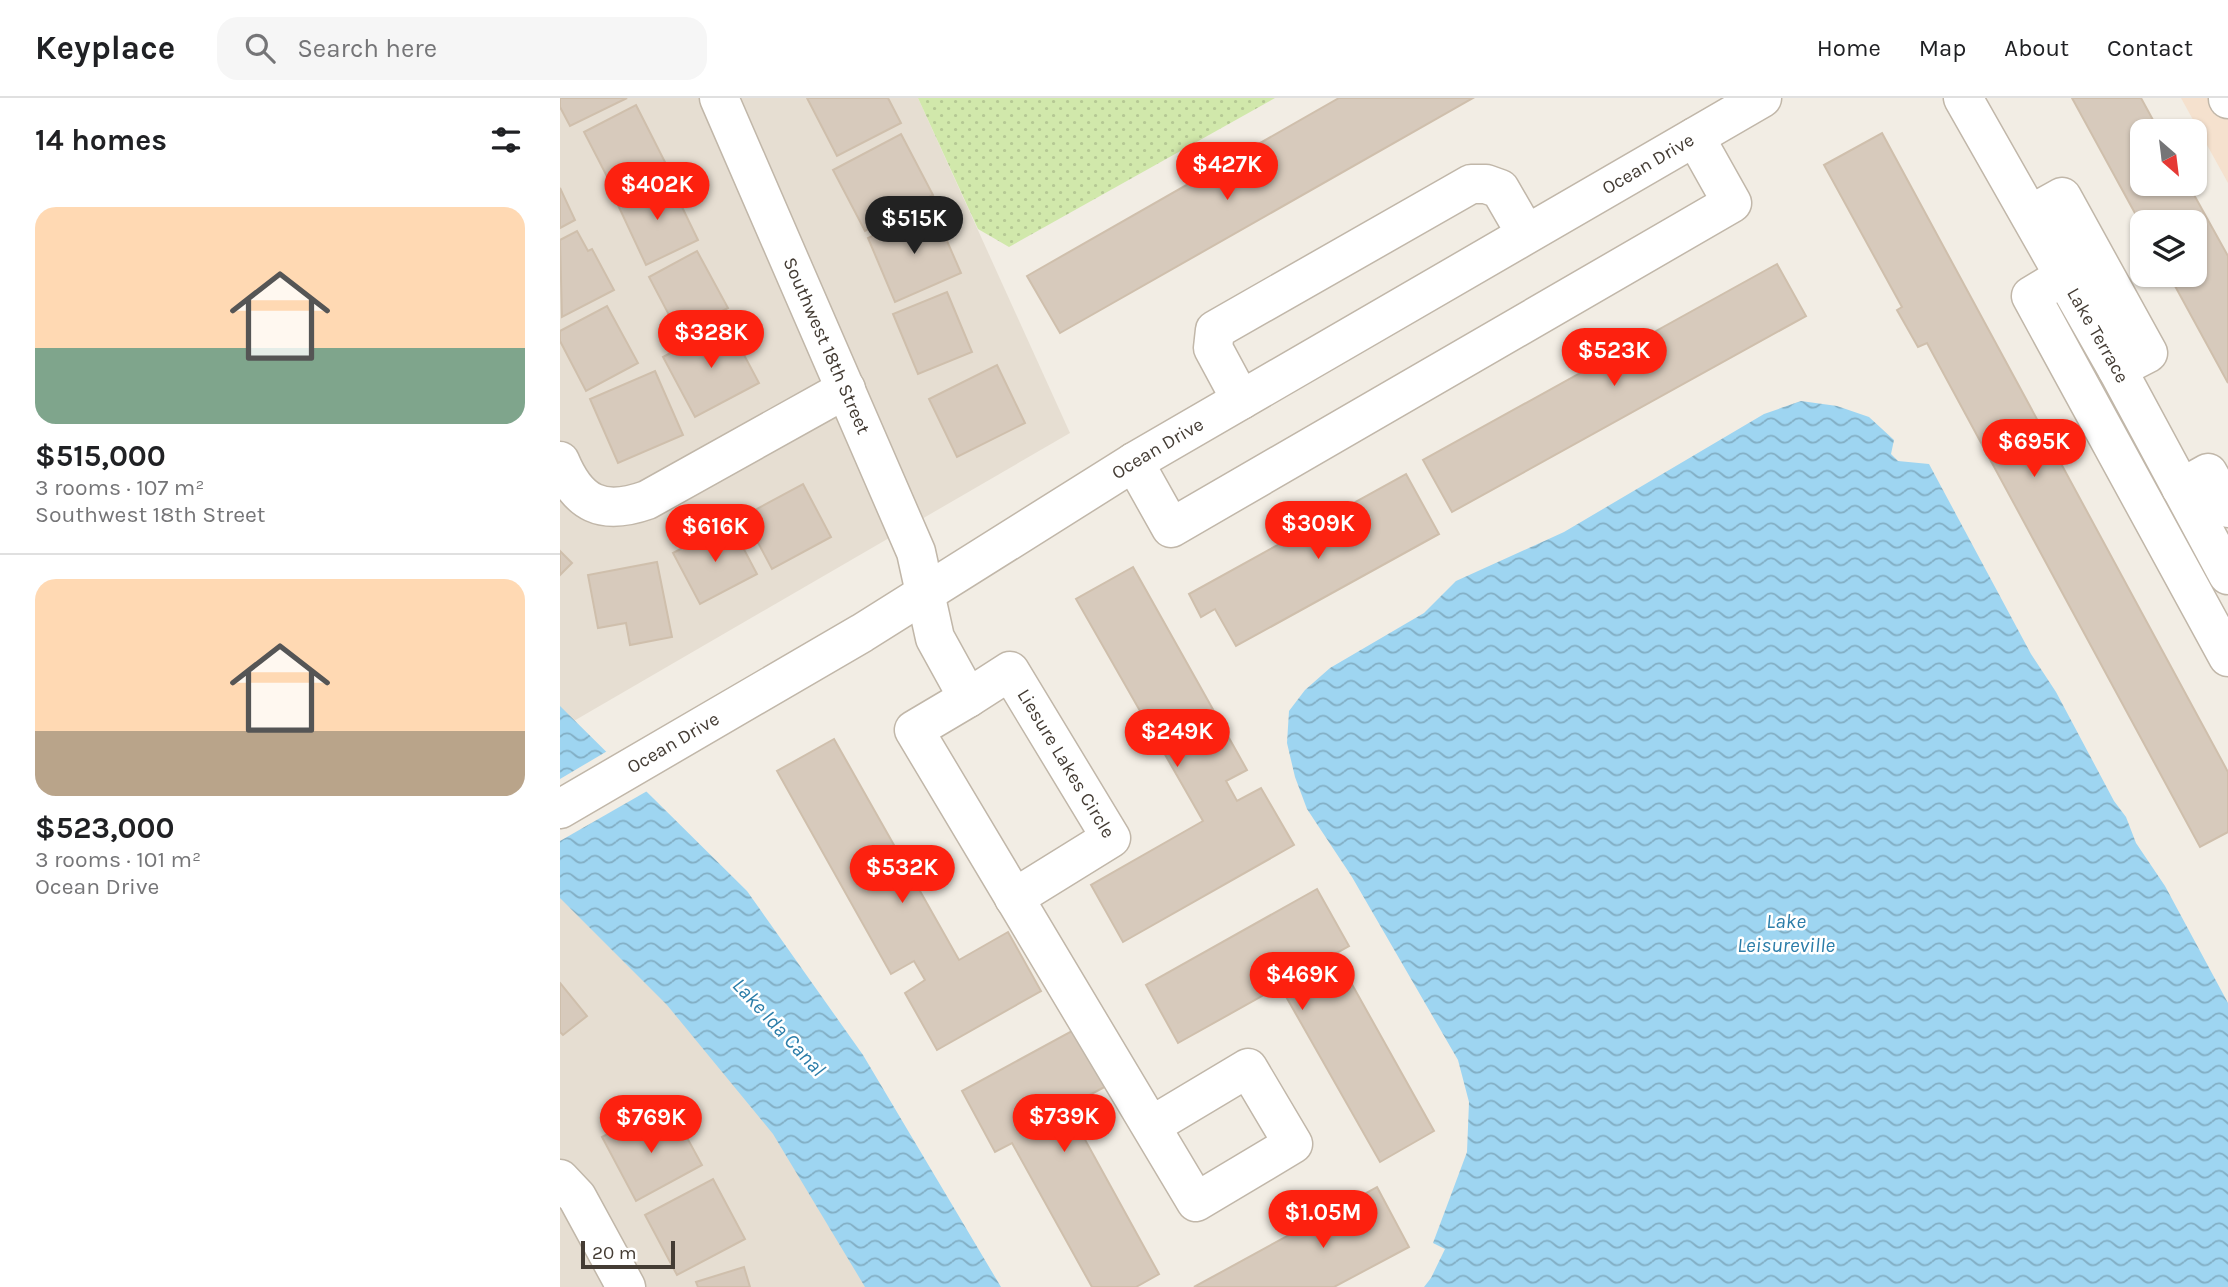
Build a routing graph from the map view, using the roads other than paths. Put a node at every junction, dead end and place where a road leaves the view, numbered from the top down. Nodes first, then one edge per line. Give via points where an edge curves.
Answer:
1 (719, 98) edge
2 (1963, 98) edge
3 (1740, 103) edge
4 (1695, 136) junction
5 (2030, 215) junction
6 (1527, 234) junction
7 (2064, 276) junction
8 (2117, 369) junction
9 (846, 389) junction
10 (1241, 400) junction
11 (560, 461) edge
12 (1134, 462) junction
13 (2181, 488) junction
14 (2228, 508) edge
15 (2227, 573) edge
16 (2192, 592) junction
17 (925, 594) junction
18 (2228, 657) edge
19 (968, 698) junction
20 (560, 809) edge
21 (1014, 898) junction
22 (1150, 1126) dead end
23 (560, 1179) edge
24 (626, 1287) edge

1 - 9 street, Southwest 18th Street
2 - 5 street, Lake Terrace
3 - 4 street, Ocean Drive
4 - 6 street, Ocean Drive
4 - 12 street via 1732,203 1720,210 1171,528
5 - 7 street, Lake Terrace
5 - 8 street via 2062,197 2148,353
6 - 10 street, Ocean Drive
6 - 10 street via 1500,189 1471,184 1226,324 1214,331 1213,348
7 - 8 street, Lake Terrace
7 - 16 street via 2031,296
8 - 13 street, Lake Terrace
9 - 11 street via 625,508 603,506 582,496
9 - 17 street, Southwest 18th Street via 916,552
10 - 12 street, Ocean Drive
12 - 17 street, Ocean Drive
13 - 14 street via 2208,473
13 - 15 street, Lake Terrace
15 - 16 street
16 - 18 street
17 - 19 street via 935,638
17 - 20 street, Ocean Drive
19 - 21 street, Liesure Lakes Circle via 914,730
19 - 21 street, Liesure Lakes Circle via 1010,671 1111,838
21 - 22 street, Liesure Lakes Circle
23 - 24 street via 576,1197

